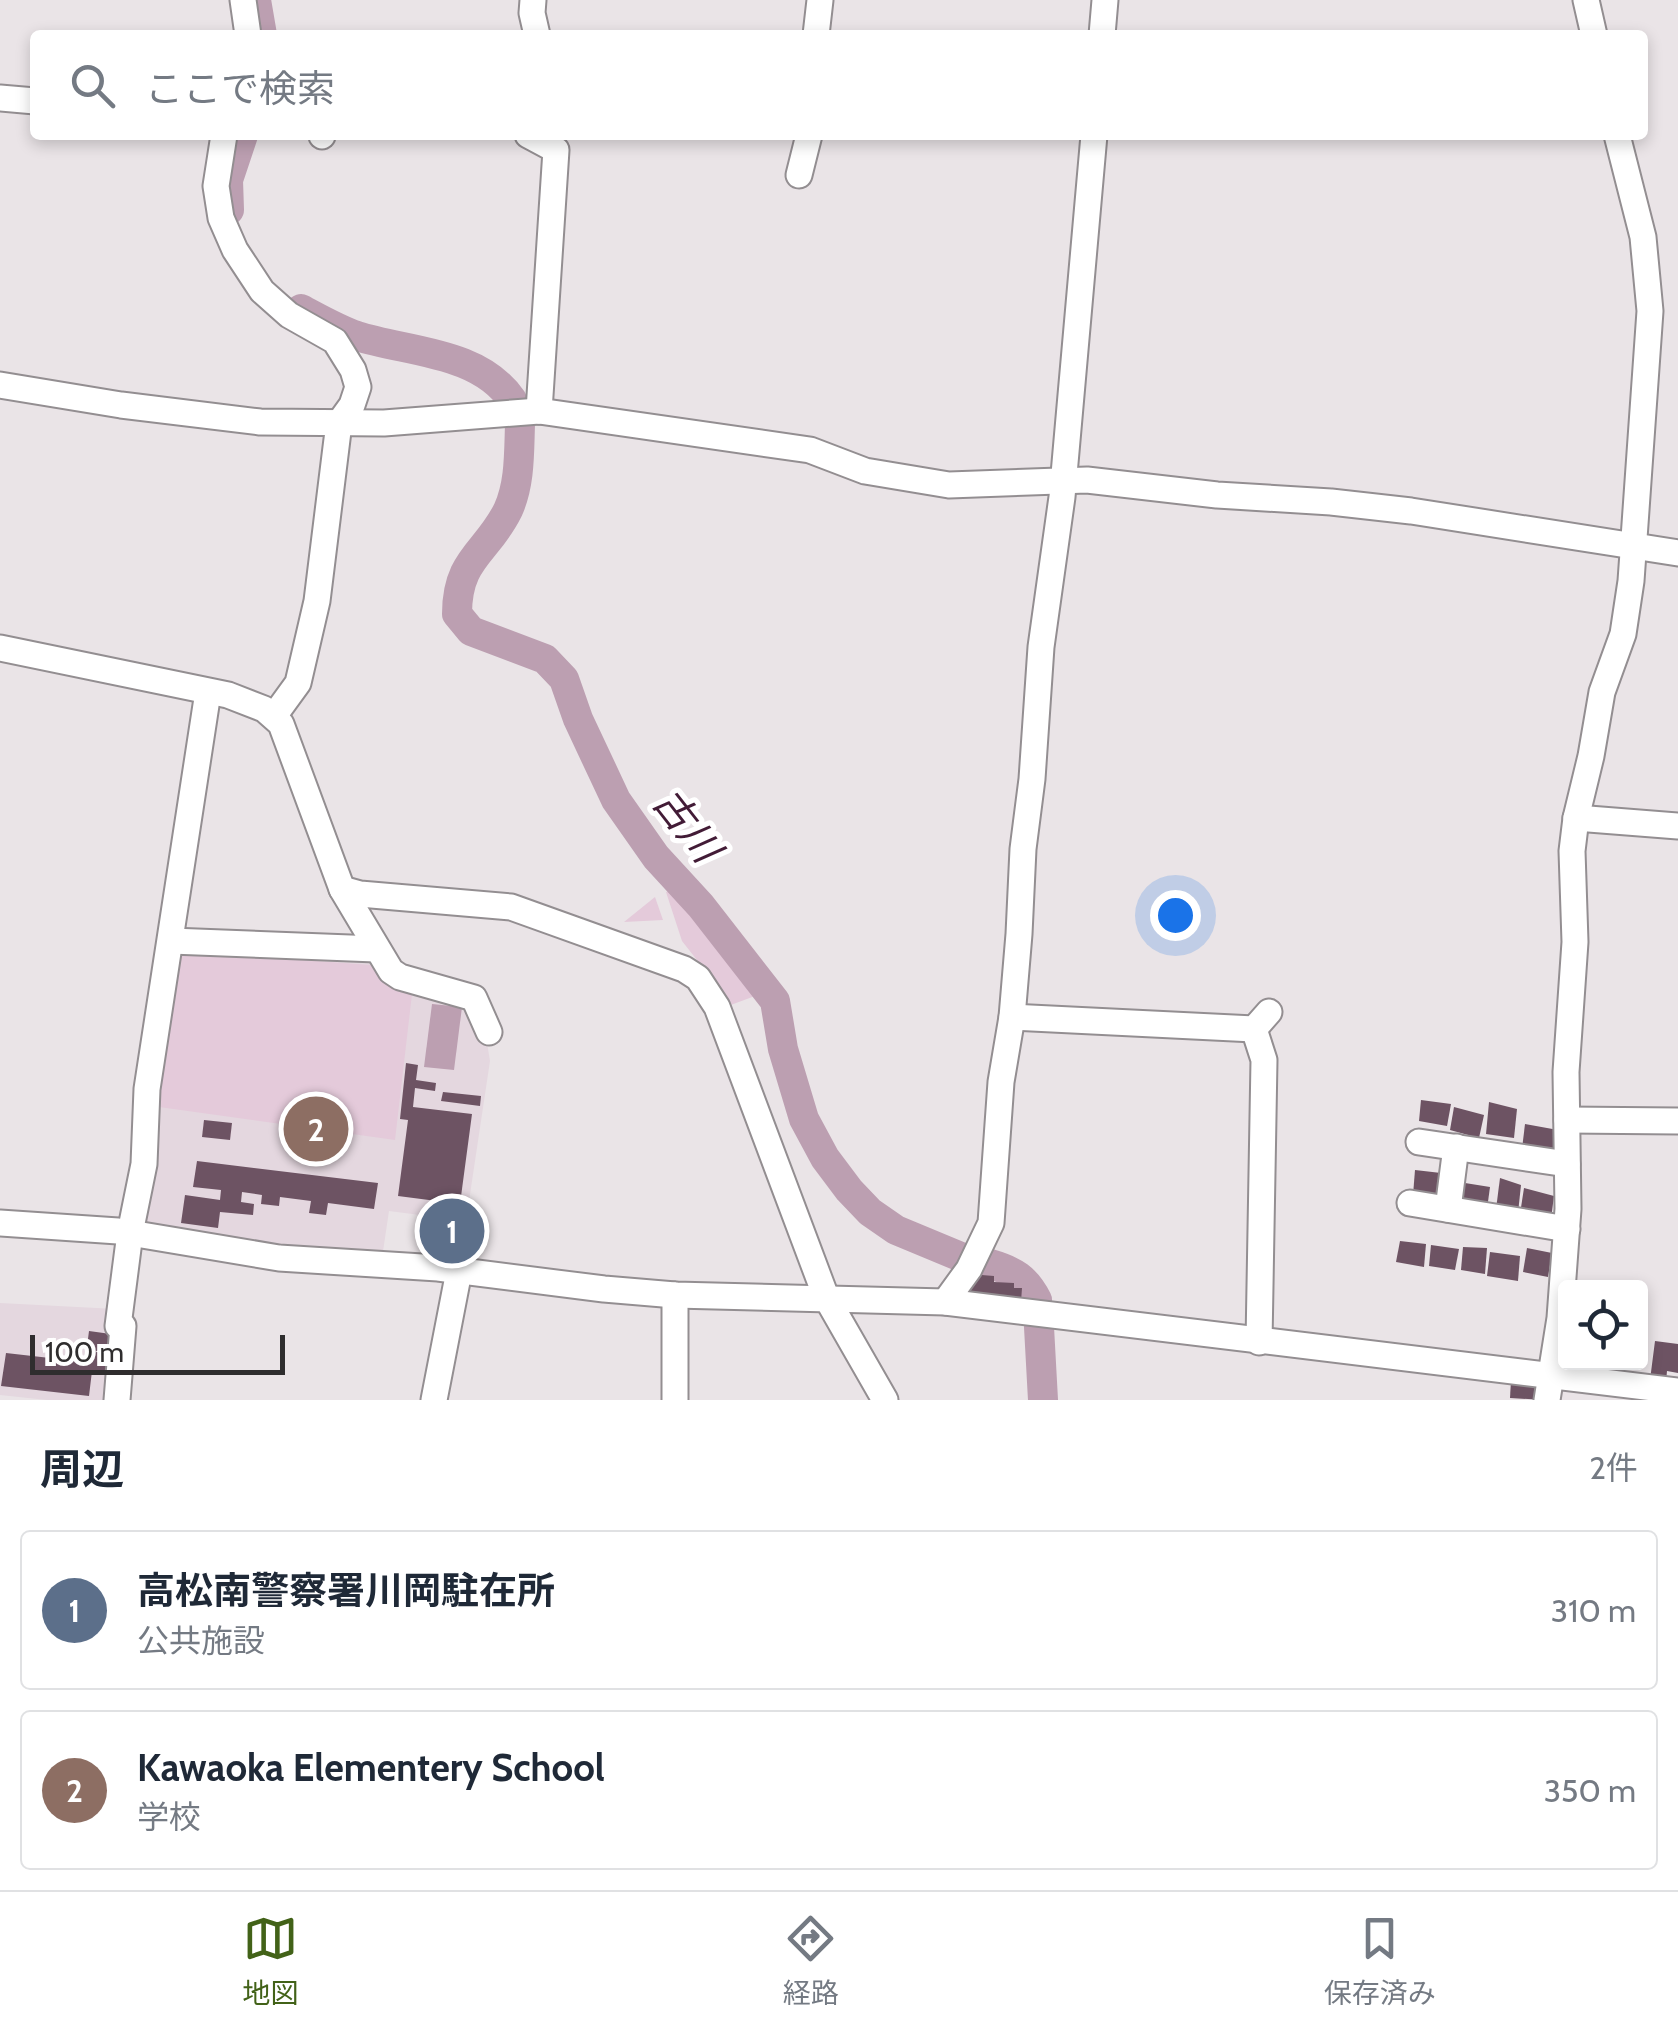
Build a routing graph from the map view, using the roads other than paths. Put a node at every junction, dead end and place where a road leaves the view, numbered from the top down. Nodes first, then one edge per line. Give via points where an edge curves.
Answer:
1 (243, 0) edge
2 (533, 0) edge
3 (820, 0) edge
4 (1105, 0) edge
5 (1586, 0) edge
6 (247, 30) edge
7 (536, 30) edge
8 (817, 30) edge
9 (1102, 30) edge
10 (1593, 30) edge
11 (0, 98) edge
12 (30, 100) edge
13 (223, 140) edge
14 (537, 140) edge
15 (808, 140) edge
16 (1094, 140) edge
17 (1619, 140) edge
18 (799, 175) dead end
19 (0, 385) edge
20 (539, 410) junction
21 (339, 423) junction
22 (1064, 479) junction
23 (1634, 548) junction
24 (1678, 553) edge
25 (0, 648) edge
26 (208, 692) junction
27 (274, 716) junction
28 (1576, 818) junction
29 (1678, 826) edge
30 (342, 889) junction
31 (171, 941) junction
32 (376, 949) junction
33 (1012, 1017) junction
34 (489, 1032) dead end
35 (1566, 1120) junction
36 (1678, 1122) edge
37 (1419, 1142) dead end
38 (1456, 1147) junction
39 (1567, 1164) junction
40 (1410, 1203) dead end
41 (1448, 1209) junction
42 (0, 1223) edge
43 (1567, 1228) junction
44 (130, 1233) junction
45 (459, 1271) junction
46 (675, 1294) junction
47 (826, 1297) junction
48 (945, 1302) junction
49 (1259, 1342) junction
50 (1549, 1388) edge
51 (1678, 1391) edge
52 (117, 1400) edge
53 (434, 1400) edge
54 (675, 1400) edge
55 (885, 1400) edge

1 - 6 street
2 - 7 street
3 - 8 street
4 - 9 street
5 - 10 street
11 - 12 street
13 - 21 street via 216,186 234,250 262,291 288,315 335,341 352,370 358,387
14 - 20 street via 556,150
15 - 18 street
16 - 22 street
17 - 23 street via 1649,281
19 - 21 street via 260,422
20 - 21 street
20 - 22 street via 810,450 865,472 948,485
21 - 27 street via 317,602 298,683
22 - 23 street via 1411,510
22 - 33 street via 1041,647
23 - 24 street
23 - 28 street via 1623,634 1602,692
25 - 26 street
26 - 27 street
26 - 31 street
27 - 30 street
28 - 29 street
28 - 35 street
30 - 32 street
30 - 47 street via 511,907 698,978 717,1007
31 - 32 street
31 - 44 street
32 - 34 street via 400,977 474,998
33 - 48 street via 991,1223
33 - 49 street via 1262,1020
35 - 36 street
35 - 39 street
37 - 38 street
38 - 39 street
38 - 41 street
39 - 43 street
40 - 41 street
41 - 43 street
42 - 44 street
43 - 50 street
44 - 45 street via 279,1258
44 - 52 street
45 - 46 street
45 - 53 street
46 - 47 street
46 - 54 street
47 - 48 street
47 - 55 street
48 - 49 street
49 - 50 street
50 - 51 street

